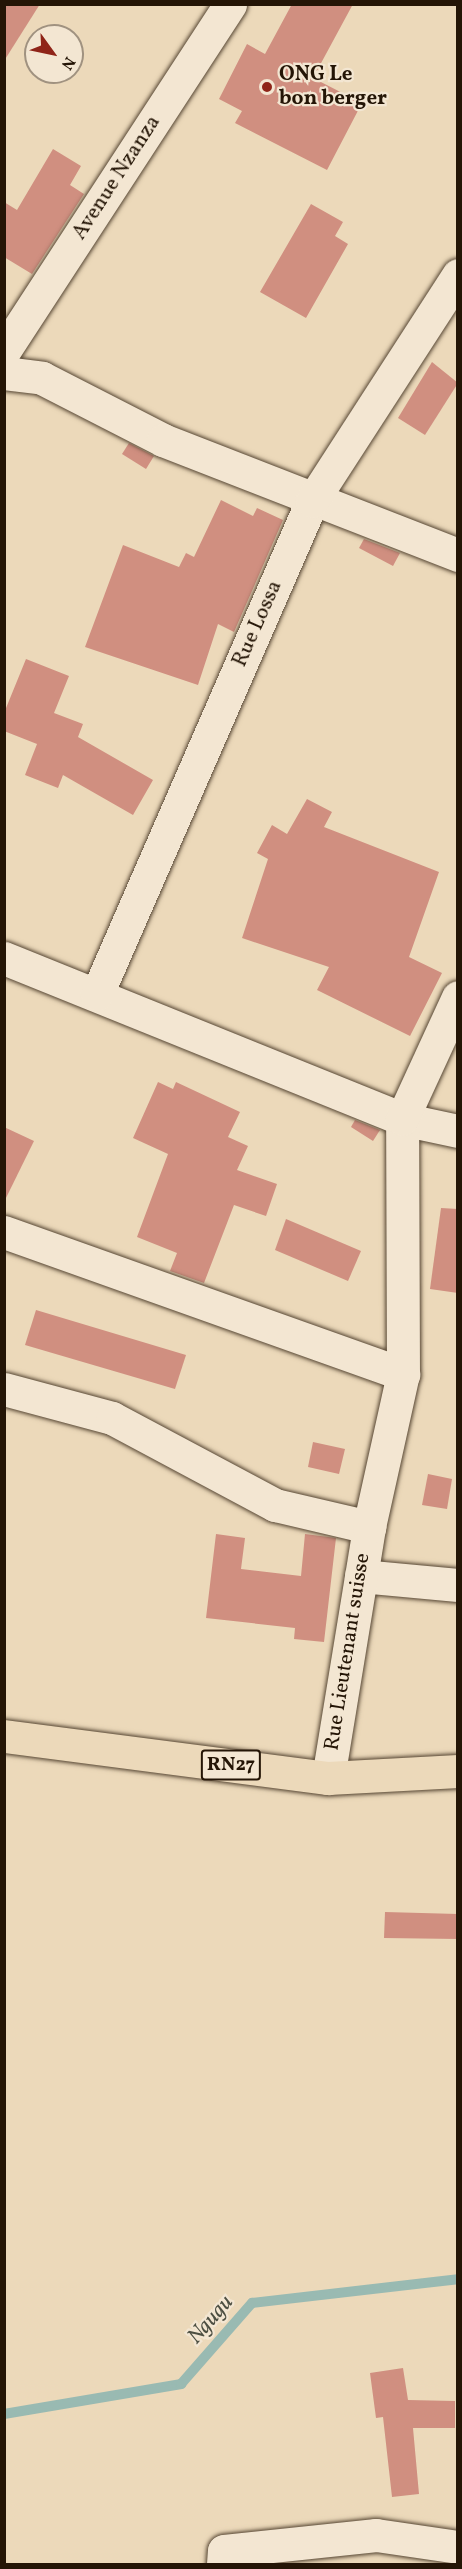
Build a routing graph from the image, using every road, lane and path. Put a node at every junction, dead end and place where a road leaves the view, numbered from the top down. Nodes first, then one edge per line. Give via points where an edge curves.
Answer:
1 (230, 4) edge
2 (458, 275) edge
3 (4, 351) edge
4 (4, 373) edge
5 (312, 501) junction
6 (458, 555) edge
7 (4, 958) edge
8 (97, 994) junction
9 (458, 997) edge
10 (402, 1119) junction
11 (458, 1131) edge
12 (4, 1232) edge
13 (403, 1374) junction
14 (4, 1389) edge
15 (369, 1527) junction
16 (361, 1576) junction
17 (458, 1585) edge
18 (4, 1736) edge
19 (458, 1771) edge
20 (328, 1778) junction
21 (458, 2547) edge
22 (223, 2565) edge

1 - 3 street, Avenue Nzanza
2 - 5 street, Rue Lossa
4 - 5 street via 42,378 163,440
5 - 6 street
5 - 8 street, Rue Lossa
7 - 8 street
8 - 10 street
9 - 10 street
10 - 11 street
10 - 13 street, Rue Lieutenant suisse
12 - 13 street
13 - 15 street, Rue Lieutenant suisse
14 - 15 street via 112,1418 274,1505
15 - 16 street, Rue Lieutenant suisse
16 - 17 street
16 - 20 street, Rue Lieutenant suisse
18 - 20 main road, RN27
19 - 20 main road, RN27
21 - 22 street via 376,2535 224,2551

